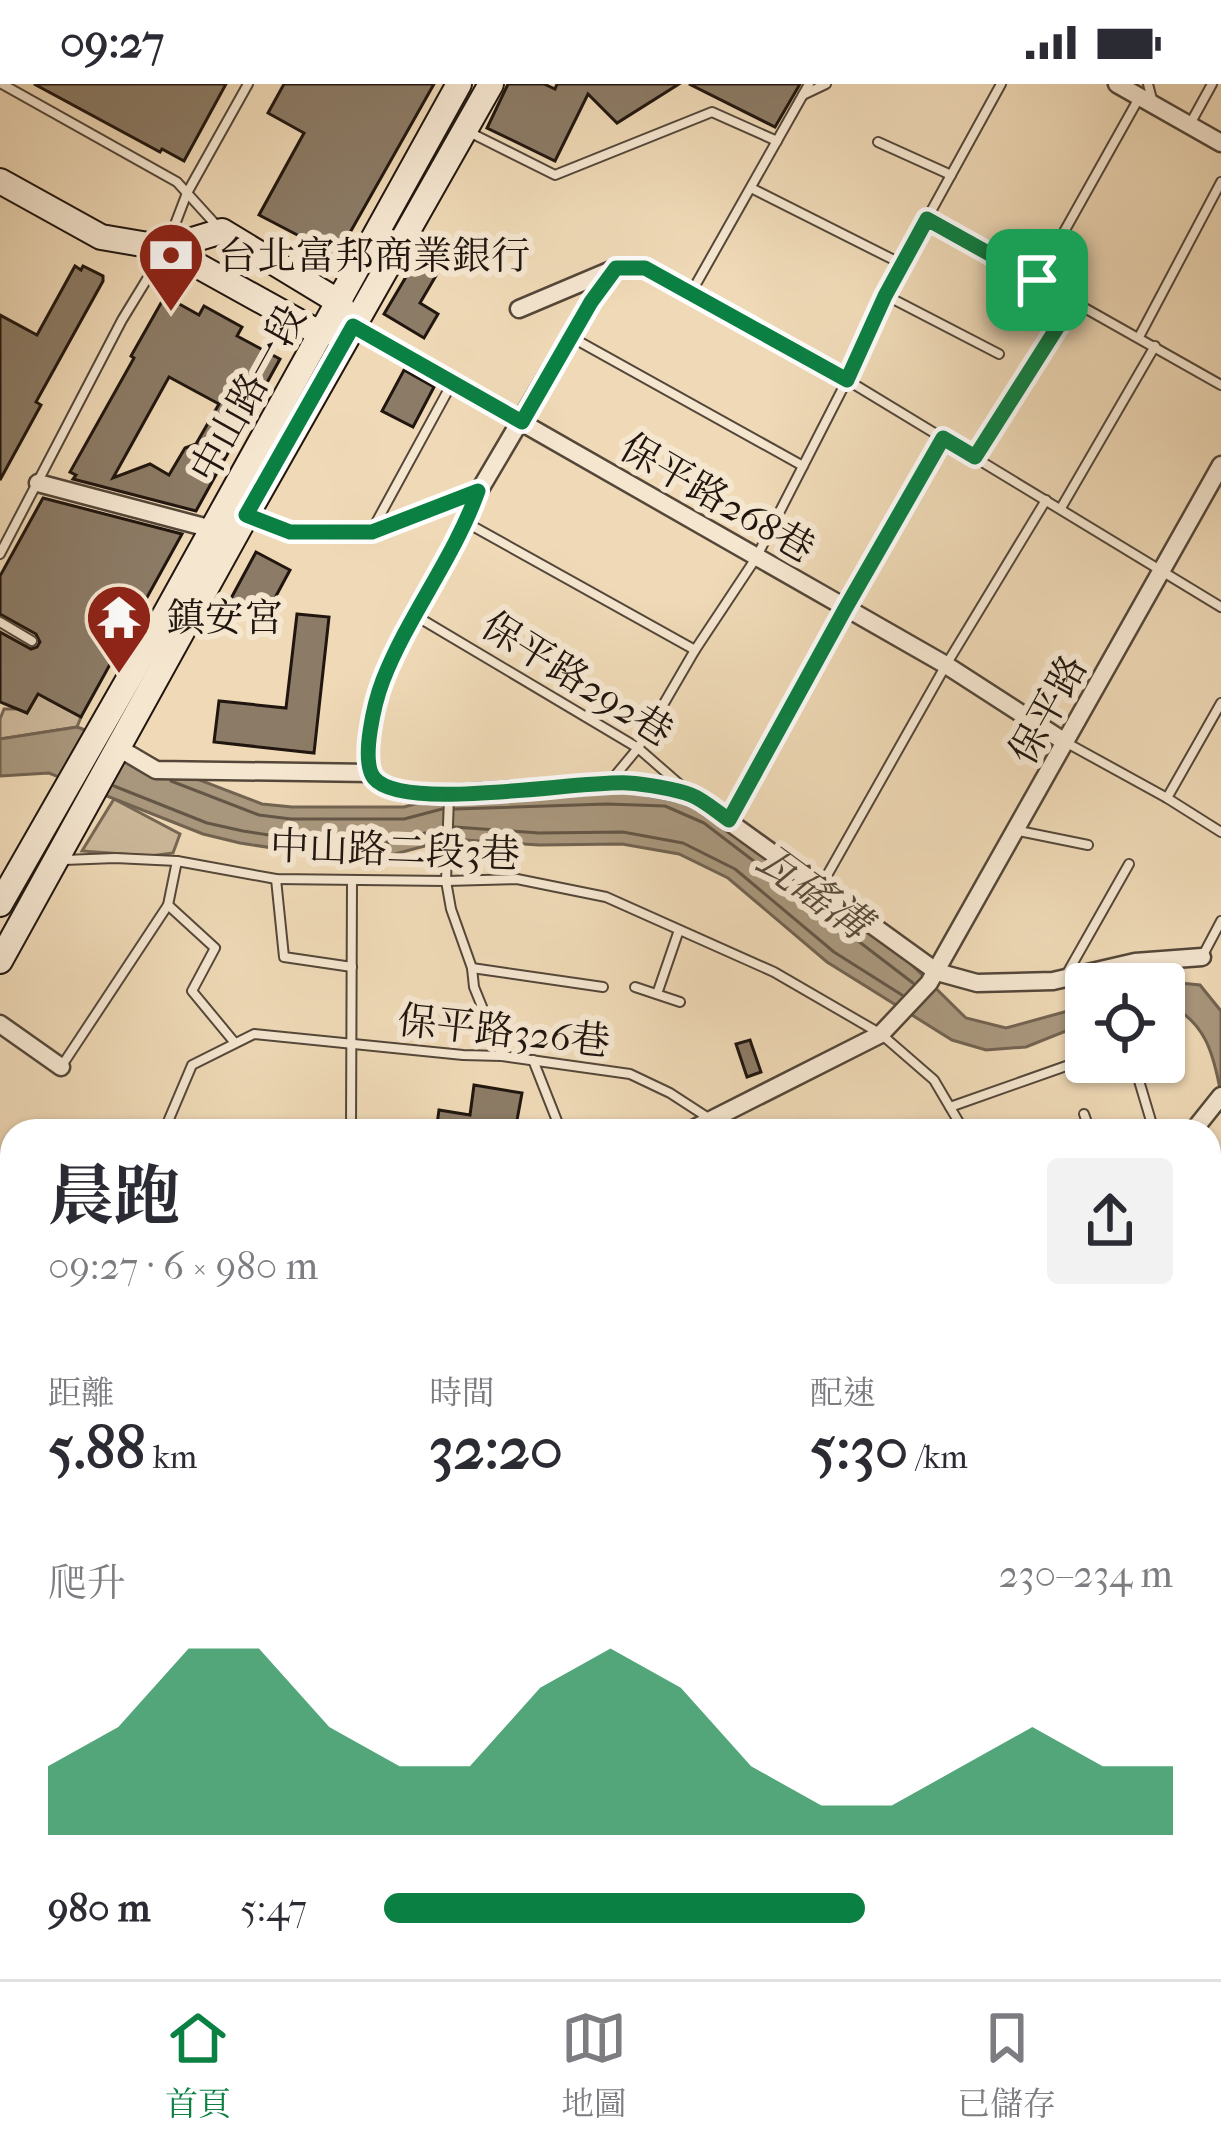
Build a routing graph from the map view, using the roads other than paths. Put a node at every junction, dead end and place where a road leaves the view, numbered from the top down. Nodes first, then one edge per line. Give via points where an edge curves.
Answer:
1 (2, 84) edge
2 (248, 84) edge
3 (459, 84) edge
4 (491, 84) edge
5 (809, 84) edge
6 (826, 84) edge
7 (1001, 84) edge
8 (1117, 84) edge
9 (1212, 84) edge
10 (1146, 95) edge
11 (802, 96) junction
12 (1190, 125) junction
13 (465, 130) junction
14 (777, 141) junction
15 (878, 142) dead end
16 (1221, 143) edge
17 (951, 175) junction
18 (0, 181) edge
19 (1221, 182) edge
20 (751, 188) junction
21 (187, 193) junction
22 (927, 219) junction
23 (222, 232) junction
24 (166, 248) junction
25 (902, 264) junction
26 (616, 268) junction
27 (1037, 280) junction
28 (691, 293) junction
29 (885, 296) junction
30 (1074, 301) junction
31 (339, 302) junction
32 (591, 302) joint
33 (518, 309) dead end
34 (353, 326) junction
35 (320, 334) junction
36 (570, 336) junction
37 (1139, 337) junction
38 (1155, 346) junction
39 (999, 354) dead end
40 (847, 380) junction
41 (453, 382) junction
42 (1221, 385) edge
43 (522, 422) junction
44 (943, 438) junction
45 (975, 457) junction
46 (1221, 465) edge
47 (803, 466) junction
48 (38, 484) junction
49 (478, 491) junction
50 (1046, 500) junction
51 (1060, 508) junction
52 (246, 515) junction
53 (467, 523) junction
54 (212, 529) junction
55 (372, 532) junction
56 (0, 554) edge
57 (756, 558) junction
58 (1162, 572) junction
59 (1221, 607) edge
60 (845, 609) junction
61 (414, 615) junction
62 (0, 622) edge
63 (32, 641) dead end
64 (694, 650) junction
65 (946, 665) junction
66 (1221, 704) edge
67 (105, 742) junction
68 (1065, 742) junction
69 (638, 748) junction
70 (371, 773) junction
71 (608, 784) junction
72 (449, 794) junction
73 (692, 795) junction
74 (1167, 798) junction
75 (729, 820) junction
76 (1017, 831) junction
77 (1221, 832) edge
78 (1088, 844) dead end
79 (62, 850) junction
80 (177, 861) junction
81 (1129, 863) dead end
82 (20, 869) junction
83 (276, 879) junction
84 (352, 880) junction
85 (446, 881) junction
86 (820, 887) junction
87 (0, 904) edge
88 (168, 905) junction
89 (1221, 921) edge
90 (680, 930) junction
91 (1202, 956) joint
92 (0, 961) edge
93 (352, 968) junction
94 (472, 968) junction
95 (933, 977) junction
96 (1064, 978) junction
97 (603, 987) dead end
98 (635, 987) dead end
99 (657, 994) junction
100 (680, 1002) dead end
101 (0, 1024) edge
102 (886, 1029) junction
103 (236, 1043) junction
104 (352, 1044) junction
105 (502, 1056) junction
106 (533, 1060) junction
107 (1065, 1066) edge
108 (61, 1067) joint
109 (1140, 1083) edge
110 (950, 1107) junction
111 (1084, 1114) dead end
112 (169, 1119) edge
113 (351, 1119) edge
114 (556, 1119) edge
115 (706, 1119) edge
116 (726, 1119) edge
117 (957, 1119) edge
118 (1086, 1119) edge
119 (1150, 1119) edge

1 - 21 lane
2 - 21 lane
3 - 31 street, 中山路一段
4 - 13 street, 中山路一段
5 - 11 lane
6 - 11 lane
7 - 17 lane
8 - 10 street
9 - 12 lane
10 - 12 street
10 - 27 lane
11 - 14 lane
12 - 16 street
13 - 14 lane via 555,176 712,112
13 - 34 street, 中山路一段
14 - 20 lane
15 - 17 lane
17 - 22 lane
18 - 24 street via 101,238
19 - 37 lane
20 - 25 lane
20 - 28 lane
21 - 23 lane
21 - 24 lane
22 - 25 lane
22 - 27 lane
23 - 24 street
23 - 31 street
24 - 35 street
24 - 48 lane
25 - 29 lane
26 - 28 lane via 645,268
26 - 32 lane
26 - 33 street
27 - 30 lane
28 - 40 lane
29 - 39 lane
29 - 40 lane
30 - 37 lane
30 - 45 lane
31 - 34 street
31 - 35 street, 中山路一段
32 - 36 street
34 - 35 street
34 - 41 street, 保平路268巷
34 - 52 street, 中山路一段
35 - 54 street, 中山路一段
36 - 43 street
36 - 47 lane
37 - 38 lane
38 - 42 lane
38 - 51 lane
40 - 44 lane
40 - 47 lane
41 - 43 street, 保平路268巷
41 - 55 lane
43 - 49 street
43 - 57 street, 保平路268巷
44 - 45 lane
44 - 60 lane
45 - 50 lane
46 - 58 street, 保平路
47 - 57 lane
48 - 54 street
48 - 56 lane
49 - 53 street
49 - 55 lane
50 - 51 lane
50 - 65 lane
51 - 58 lane
52 - 55 lane via 290,532
52 - 67 street, 中山路一段
53 - 61 street
53 - 64 lane
54 - 67 street, 中山路一段
57 - 60 street, 保平路268巷
57 - 64 lane
58 - 59 lane
58 - 68 street, 保平路
60 - 65 street, 保平路268巷
60 - 75 lane
61 - 69 lane, 保平路292巷
61 - 70 street via 372,720
62 - 63 lane
64 - 69 lane
65 - 68 street, 保平路268巷
65 - 86 lane
66 - 74 lane
67 - 70 street via 156,770
67 - 79 street
67 - 82 street
68 - 74 lane
68 - 76 street, 保平路
69 - 71 lane
69 - 73 lane, 保平路292巷
70 - 72 street via 388,789
71 - 72 street
71 - 73 street
72 - 85 lane
73 - 75 street, 保平路292巷
74 - 77 lane
75 - 86 street, 保平路292巷
76 - 78 lane
76 - 95 street, 保平路
79 - 80 lane, 中山路二段3巷
79 - 82 lane, 中山路二段3巷
79 - 92 street
80 - 83 lane, 中山路二段3巷
80 - 88 lane
81 - 96 lane
82 - 87 street
83 - 84 lane, 中山路二段3巷
83 - 93 lane via 284,957
84 - 85 lane, 中山路二段3巷
84 - 93 lane
85 - 90 lane, 中山路二段3巷 via 517,879 606,897
85 - 94 lane
86 - 95 street, 保平路292巷
88 - 103 lane via 215,948 192,991
88 - 108 lane
89 - 91 lane
90 - 99 lane
90 - 102 lane, 中山路二段3巷
91 - 96 street
93 - 104 lane
94 - 97 lane
94 - 105 lane
95 - 96 street
95 - 102 street, 保平路
98 - 99 lane
99 - 100 lane
101 - 108 street
102 - 110 lane, 中山路二段3巷
102 - 116 street
103 - 104 lane, 保平路326巷 via 254,1034
103 - 112 lane via 191,1065
104 - 105 lane, 保平路326巷
104 - 113 lane
105 - 106 lane, 保平路326巷
106 - 114 lane
106 - 115 lane, 保平路326巷 via 630,1074
107 - 110 lane
109 - 119 lane
110 - 117 lane, 中山路二段3巷
111 - 118 lane

